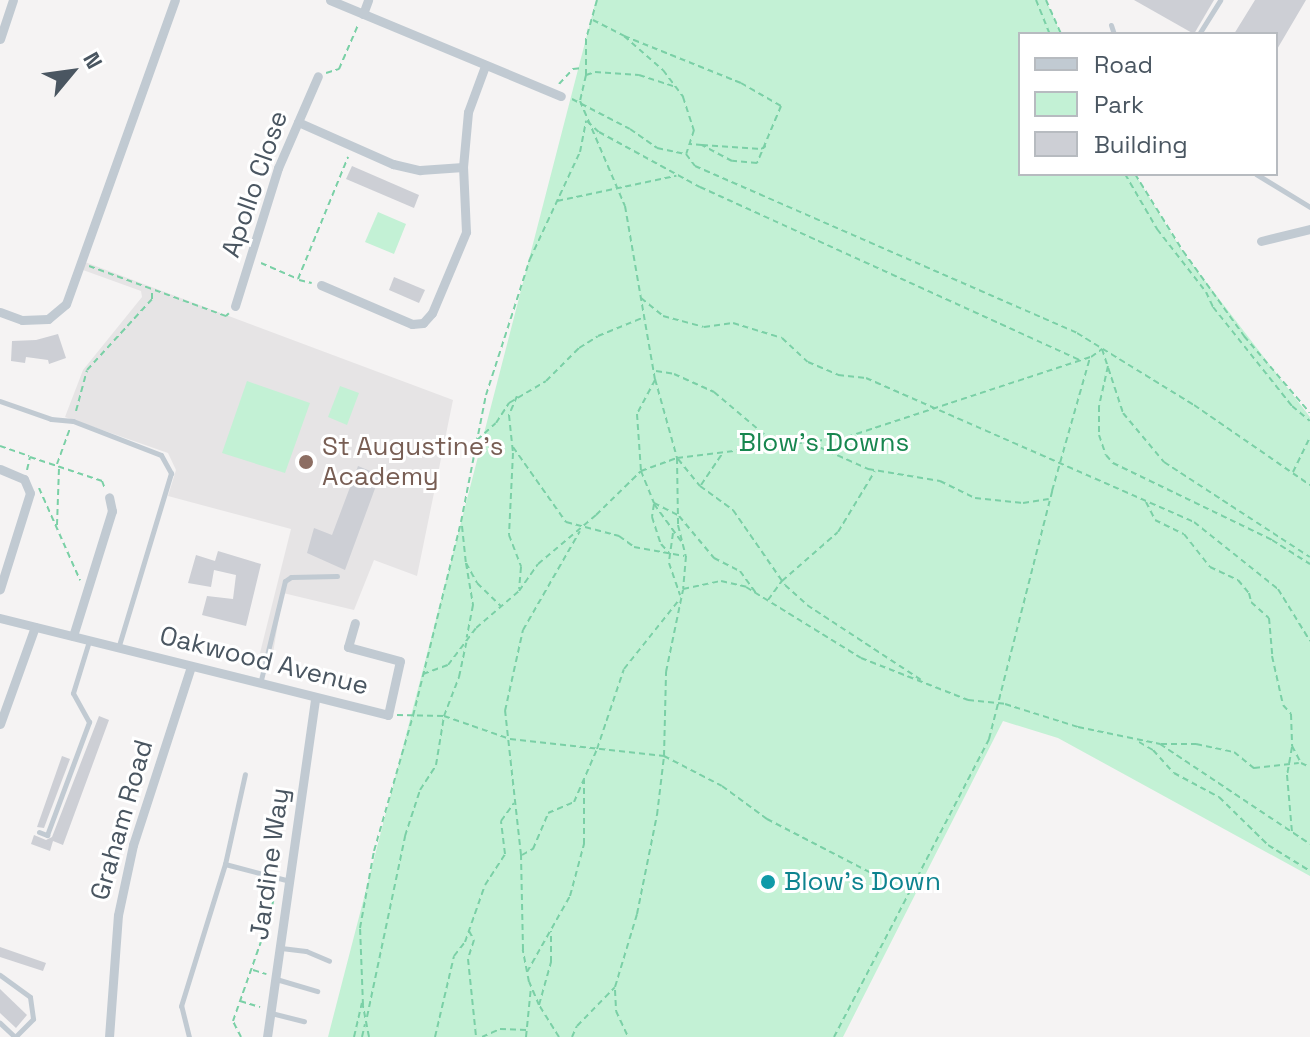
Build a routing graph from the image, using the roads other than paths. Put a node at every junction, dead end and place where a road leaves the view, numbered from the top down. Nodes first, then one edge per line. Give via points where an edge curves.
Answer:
1 (13, 0) edge
2 (175, 0) edge
3 (330, 0) edge
4 (368, 0) edge
5 (1220, 0) edge
6 (363, 13) junction
7 (1111, 25) dead end
8 (1113, 32) edge
9 (1200, 32) edge
10 (0, 39) edge
11 (485, 66) junction
12 (318, 76) road end
13 (557, 95) road end
14 (298, 122) junction
15 (463, 167) junction
16 (1259, 176) edge
17 (1310, 207) edge
18 (1310, 229) edge
19 (1261, 241) dead end
20 (321, 285) road end
21 (235, 306) road end
22 (0, 312) edge
23 (0, 401) edge
24 (0, 469) edge
25 (109, 497) road end
26 (337, 576) dead end
27 (0, 589) edge
28 (0, 618) edge
29 (355, 623) dead end
30 (35, 627) junction
31 (73, 636) junction
32 (90, 640) junction
33 (118, 648) junction
34 (191, 666) junction
35 (260, 684) junction
36 (315, 698) junction
37 (0, 724) edge
38 (245, 774) dead end
39 (39, 832) dead end
40 (225, 864) junction
41 (291, 881) junction
42 (281, 948) junction
43 (329, 961) dead end
44 (0, 975) edge
45 (274, 977) junction
46 (317, 991) dead end
47 (268, 1011) junction
48 (304, 1021) dead end
49 (0, 1023) edge
50 (109, 1037) edge
51 (189, 1037) edge
52 (267, 1037) edge

1 - 10 street
2 - 22 street via 66,304 48,319 22,320
3 - 6 street
4 - 6 street
5 - 9 lane
6 - 11 street
7 - 8 lane
11 - 13 street
11 - 15 street via 468,112
12 - 14 street, Apollo Close
14 - 15 street via 393,164 420,170
14 - 21 street, Apollo Close via 278,168
15 - 20 street via 466,232 423,323 412,324
16 - 17 lane
18 - 19 street
23 - 33 lane via 73,421 161,455 171,473
24 - 27 street via 24,479 30,493
25 - 31 street via 112,511
26 - 35 lane via 285,581
28 - 30 street, Oakwood Avenue
29 - 36 street, Oakwood Avenue via 348,647 400,661 388,715
30 - 31 street, Oakwood Avenue
30 - 37 street
31 - 32 street, Oakwood Avenue
32 - 33 street, Oakwood Avenue
32 - 39 lane via 73,693 89,722 47,835
33 - 34 street, Oakwood Avenue
34 - 35 street, Oakwood Avenue
34 - 50 street, Graham Road via 133,845 118,915
35 - 36 street, Oakwood Avenue
36 - 41 street, Jardine Way
38 - 40 lane
40 - 41 lane
40 - 51 lane via 181,1006
41 - 42 street, Jardine Way
42 - 43 lane
42 - 45 street, Jardine Way
44 - 49 lane via 30,997 33,1019 15,1037
45 - 46 lane
45 - 47 street, Jardine Way
47 - 48 lane
47 - 52 street, Jardine Way

